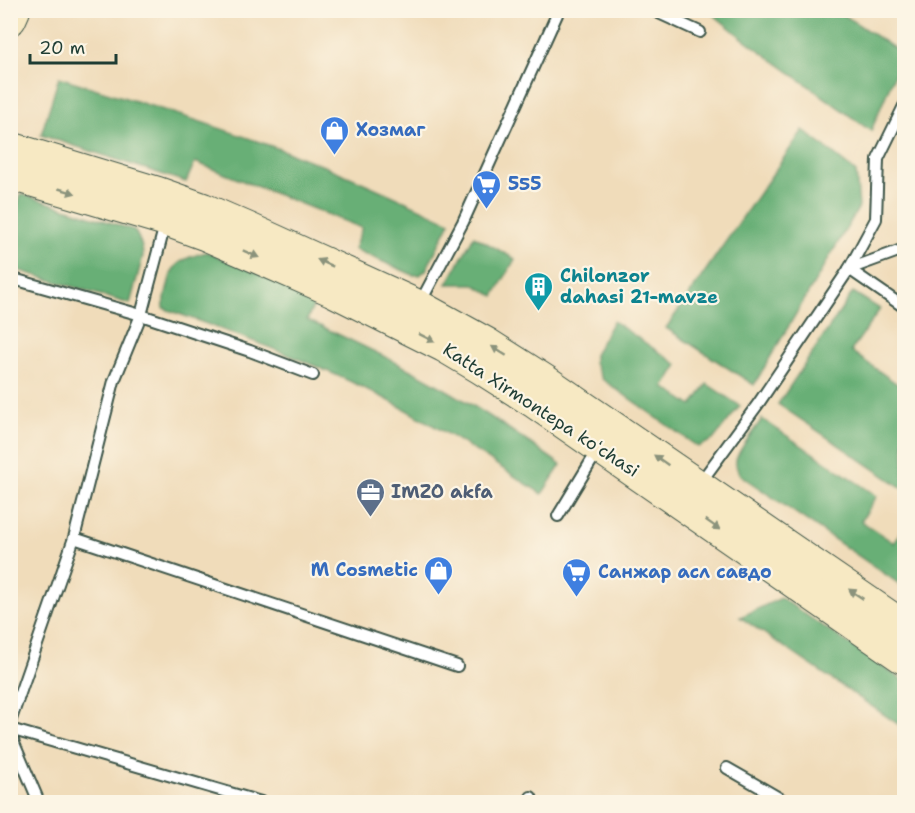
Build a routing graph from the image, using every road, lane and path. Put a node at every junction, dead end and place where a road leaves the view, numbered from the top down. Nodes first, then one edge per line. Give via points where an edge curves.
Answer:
1 (14, 10) edge
2 (559, 10) edge
3 (652, 10) edge
4 (10, 19) edge
5 (700, 32) dead end
6 (904, 106) edge
7 (10, 148) edge
8 (10, 174) edge
9 (166, 220) junction
10 (904, 249) edge
11 (849, 270) junction
12 (10, 278) edge
13 (418, 306) junction
14 (904, 307) edge
15 (141, 315) junction
16 (313, 375) dead end
17 (600, 447) junction
18 (691, 495) junction
19 (558, 516) dead end
20 (74, 538) junction
21 (904, 627) edge
22 (904, 658) edge
23 (457, 666) dead end
24 (10, 722) edge
25 (10, 729) edge
26 (10, 734) edge
27 (728, 768) dead end
28 (39, 802) edge
29 (261, 802) edge
30 (786, 802) edge

1 - 4 main road
2 - 13 lane via 463,222
3 - 5 lane
6 - 11 lane via 878,159 876,219
13 -> 7 main road, Katta Xirmontepa koʻchasi via 196,206
8 -> 9 main road, Katta Xirmontepa koʻchasi
9 - 15 lane
9 -> 17 main road, Katta Xirmontepa koʻchasi via 332,290 444,346
10 - 11 lane
11 - 14 lane
11 - 18 lane
12 - 15 lane
18 -> 13 main road, Katta Xirmontepa koʻchasi via 545,381
15 - 16 lane
15 - 20 lane via 114,381
17 - 18 main road, Katta Xirmontepa koʻchasi
17 - 19 lane
21 -> 18 main road, Katta Xirmontepa koʻchasi
18 -> 22 main road, Katta Xirmontepa koʻchasi
20 - 23 lane
20 - 24 lane
25 - 29 lane
26 - 28 lane
27 - 30 lane

